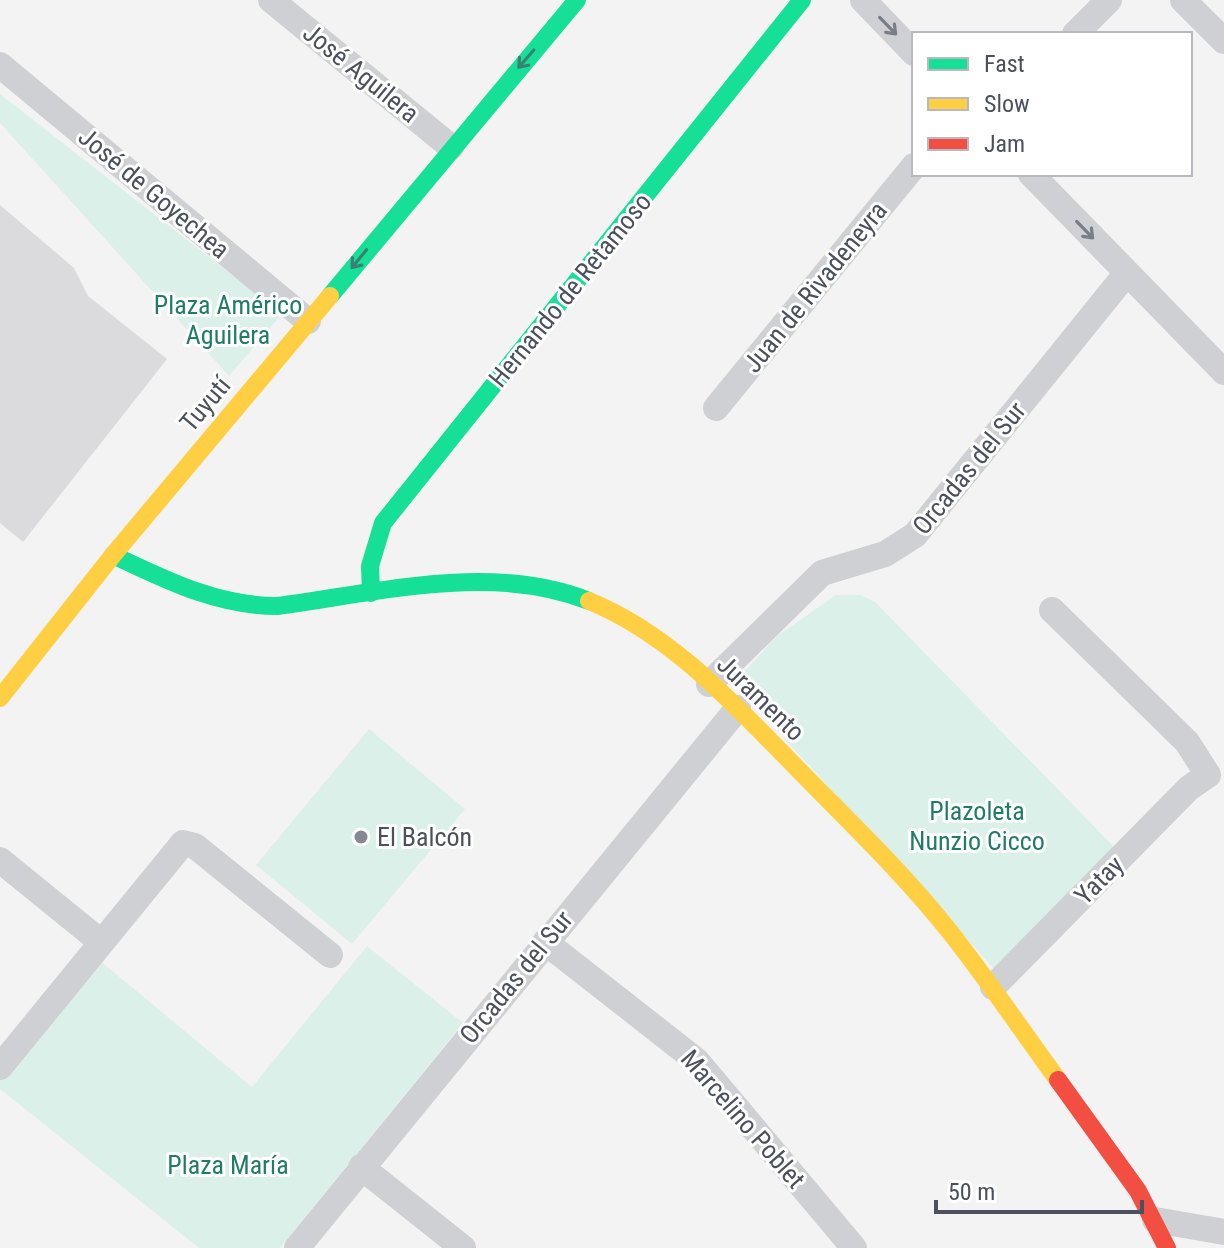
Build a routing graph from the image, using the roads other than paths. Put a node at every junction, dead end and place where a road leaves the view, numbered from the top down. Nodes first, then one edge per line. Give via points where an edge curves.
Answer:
1 (271, 0) edge
2 (577, 0) edge
3 (802, 0) edge
4 (863, 0) edge
5 (1109, 0) edge
6 (1183, 0) edge
7 (1077, 32) edge
8 (1224, 41) edge
9 (912, 51) edge
10 (0, 65) edge
11 (451, 147) junction
12 (912, 168) edge
13 (1033, 176) edge
14 (1126, 274) junction
15 (308, 321) junction
16 (1224, 372) edge
17 (716, 408) dead end
18 (113, 555) junction
19 (371, 593) junction
20 (1052, 610) dead end
21 (709, 684) junction
22 (0, 698) edge
23 (738, 708) junction
24 (1216, 780) edge
25 (0, 860) edge
26 (101, 942) junction
27 (545, 942) junction
28 (330, 955) dead end
29 (993, 987) junction
30 (0, 1067) edge
31 (361, 1167) junction
32 (1155, 1220) junction
33 (1224, 1232) edge
34 (297, 1248) edge
35 (463, 1248) edge
36 (854, 1248) edge
37 (1167, 1248) edge

1 - 11 street, José Aguilera
2 -> 11 street, Tuyutí
3 - 19 street, Hernando de Retamoso via 383,523 370,566
4 -> 9 street
5 - 7 street
6 - 8 street
10 - 15 street, José de Goyechea
11 -> 15 street, Tuyutí
12 - 17 street, Juan de Rivadeneyra
13 -> 14 street
14 - 16 street
14 - 21 street, Orcadas del Sur via 915,535 885,554 822,573
15 - 18 street, Tuyutí
18 - 19 street, Juramento via 182,588 247,606
18 - 22 street, Tuyutí
19 - 21 street, Juramento via 496,582 576,596 616,612 662,641
20 - 24 street via 1187,742
21 - 23 street, Juramento
23 - 27 street, Orcadas del Sur
23 - 29 street, Juramento via 914,889
24 - 29 street, Yatay via 1189,788
25 - 26 street
26 - 28 street via 183,843 195,846
26 - 30 street
27 - 31 street, Orcadas del Sur
27 - 36 street, Marcelino Poblet via 697,1061
29 - 32 street, Juramento
31 - 34 street, Orcadas del Sur
31 - 35 street
32 - 33 street
32 - 37 street, Juramento

